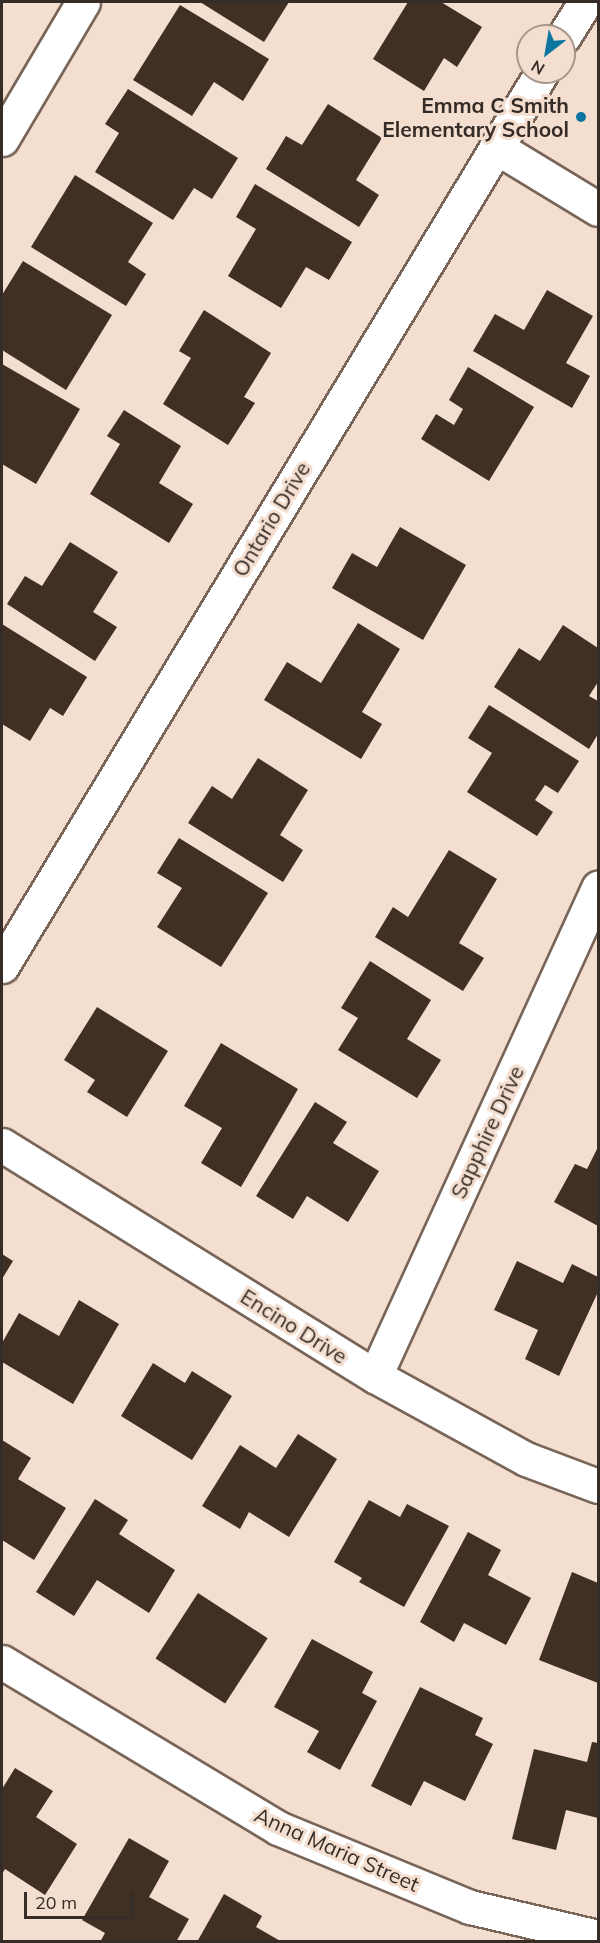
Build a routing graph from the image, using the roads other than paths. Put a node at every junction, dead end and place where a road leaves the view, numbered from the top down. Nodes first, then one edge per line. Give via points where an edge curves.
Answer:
1 (83, 2) edge
2 (585, 2) edge
3 (571, 24) edge
4 (535, 84) edge
5 (2, 139) edge
6 (496, 147) junction
7 (598, 209) edge
8 (598, 888) edge
9 (2, 966) edge
10 (2, 1145) edge
11 (375, 1376) junction
12 (598, 1486) edge
13 (2, 1662) edge
14 (598, 1937) edge

1 - 5 street
2 - 3 street
4 - 6 street, Ontario Drive
6 - 7 street
6 - 9 street, Ontario Drive
8 - 11 street, Sapphire Drive
10 - 11 street, Encino Drive
11 - 12 street, Encino Drive via 526,1459
13 - 14 street, Anna Maria Street via 278,1828 470,1907

